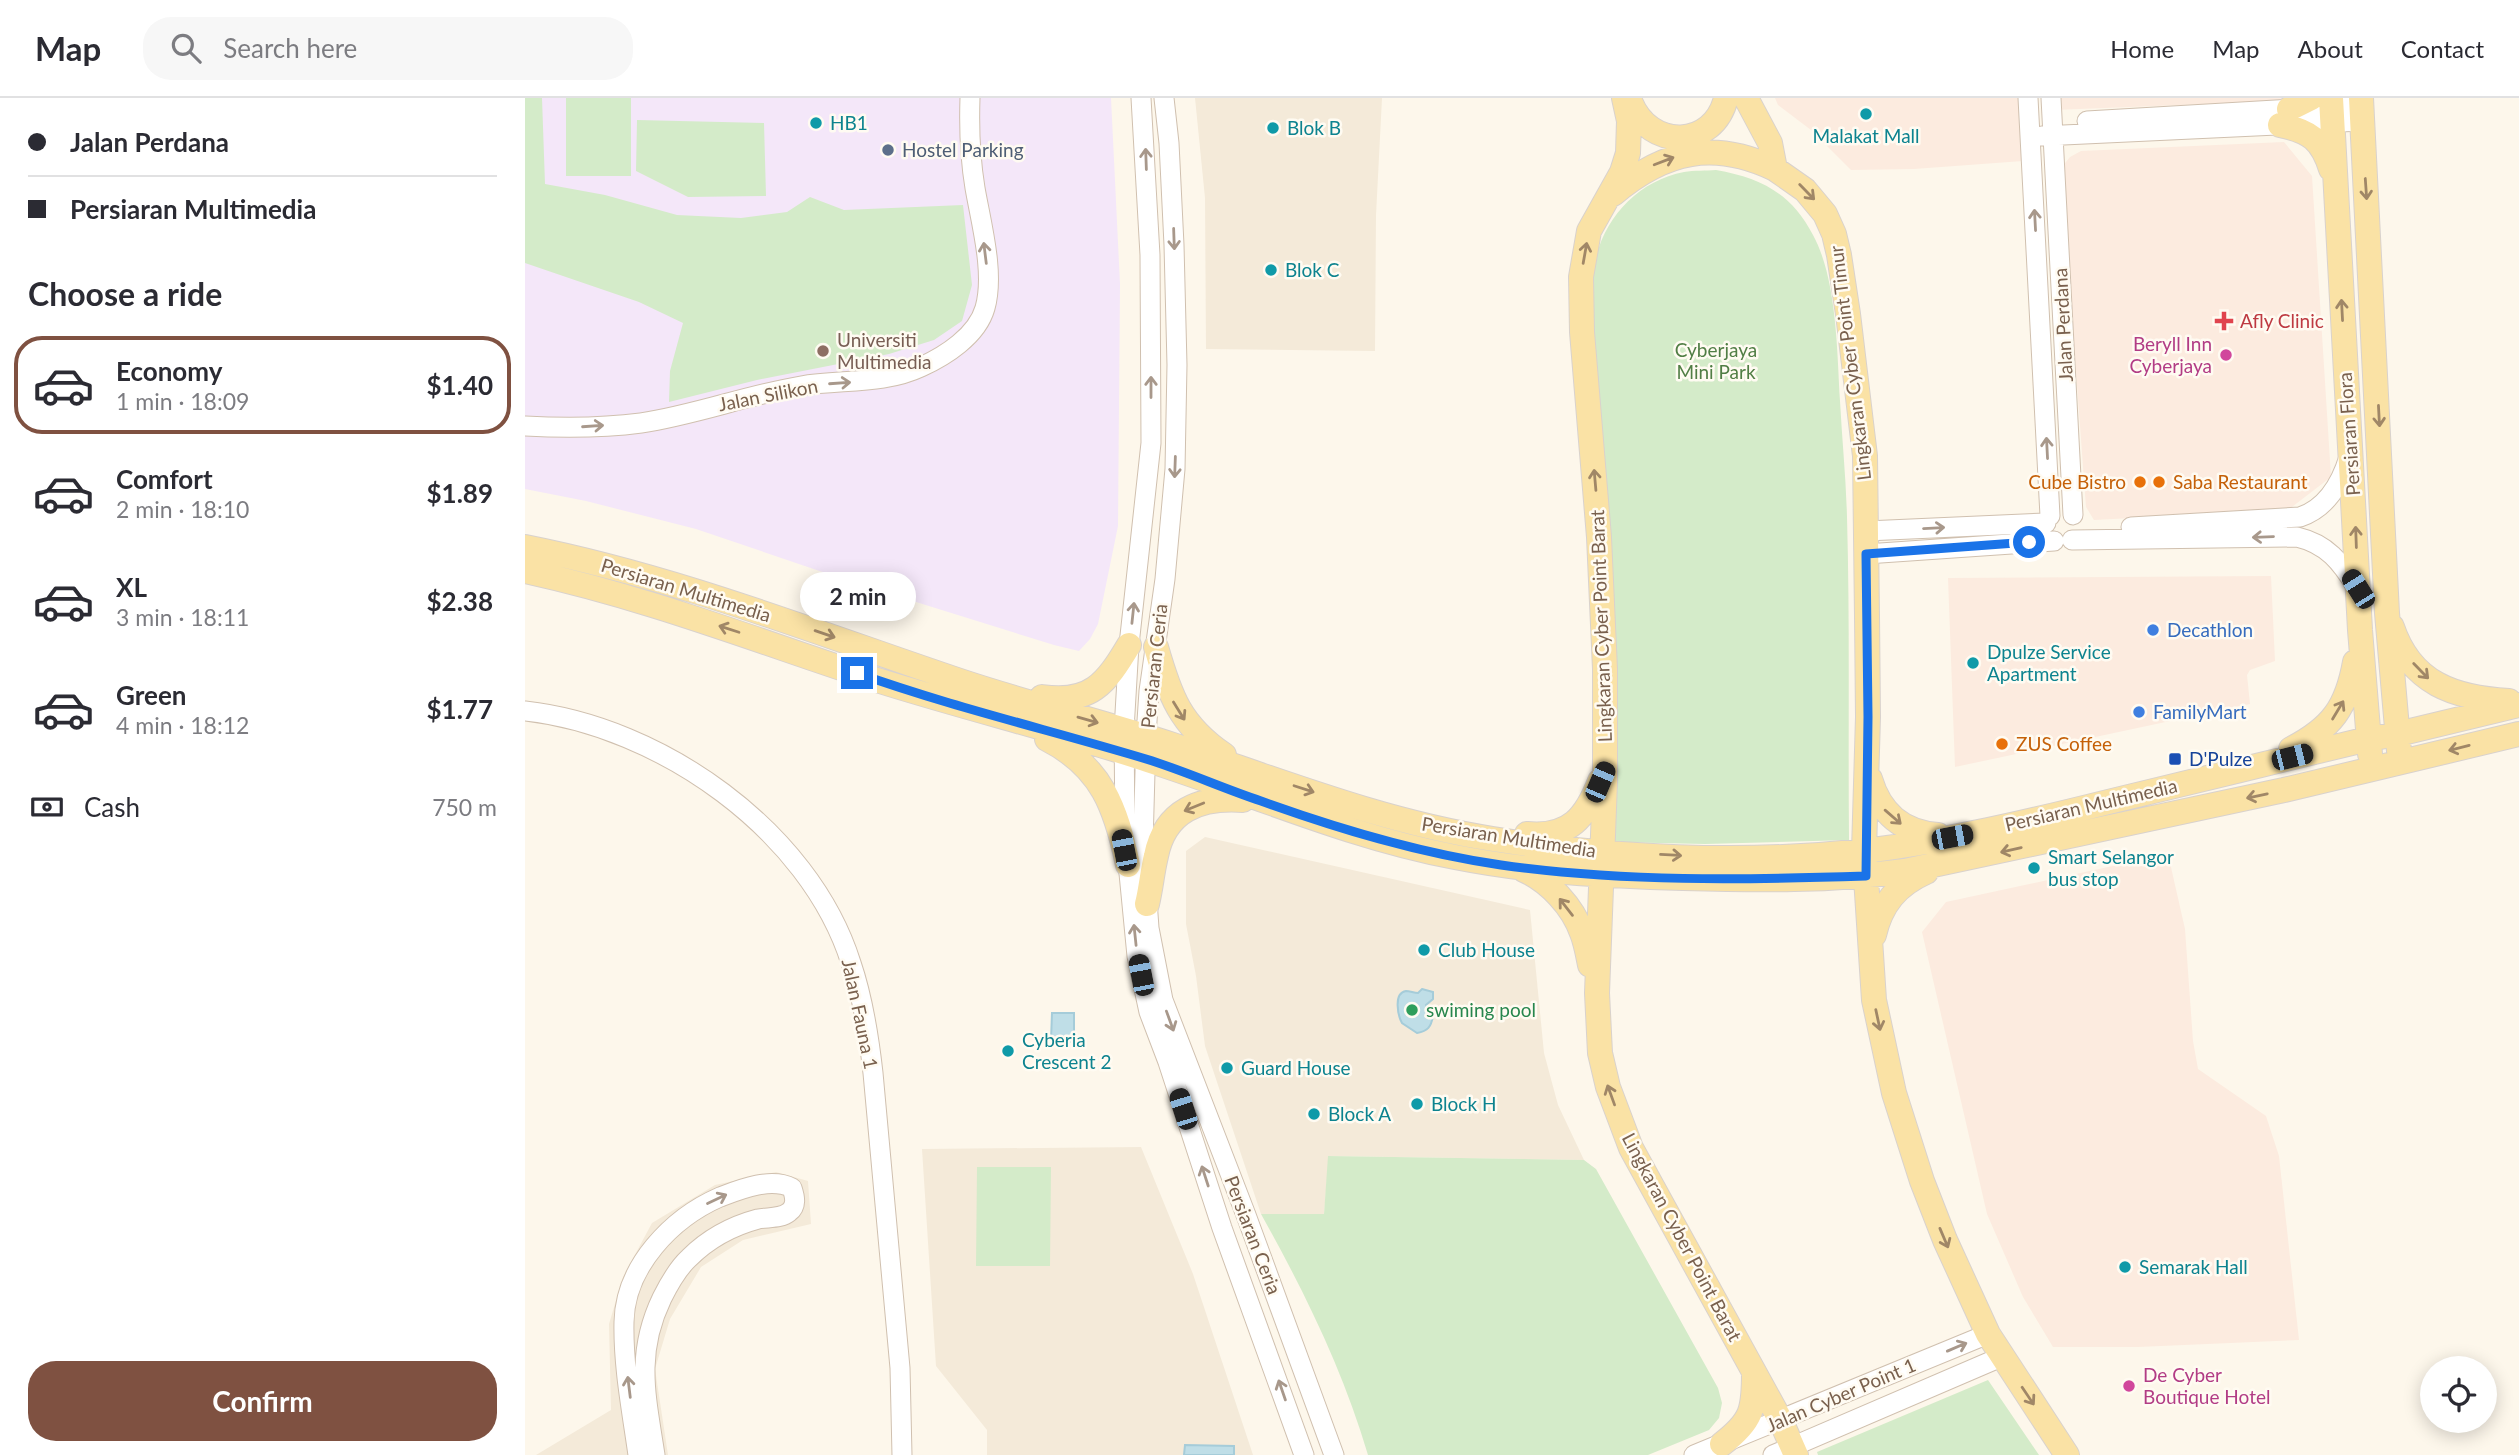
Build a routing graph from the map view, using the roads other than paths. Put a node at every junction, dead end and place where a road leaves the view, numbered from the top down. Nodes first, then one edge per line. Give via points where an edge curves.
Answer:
1 (970, 98) edge
2 (1141, 98) edge
3 (1164, 98) edge
4 (1627, 98) edge
5 (1726, 98) edge
6 (1746, 98) edge
7 (2028, 98) edge
8 (2050, 98) edge
9 (2326, 106) edge
10 (2362, 108) edge
11 (2284, 117) junction
12 (2052, 130) junction
13 (2030, 131) junction
14 (1775, 169) junction
15 (2334, 180) junction
16 (1607, 198) junction
17 (2059, 247) junction
18 (2036, 249) junction
19 (2063, 329) junction
20 (2041, 331) junction
21 (2066, 376) junction
22 (2044, 377) junction
23 (525, 426) edge
24 (2350, 455) junction
25 (2062, 527) junction
26 (1866, 542) junction
27 (525, 547) edge
28 (525, 572) edge
29 (2358, 589) junction
30 (2387, 613) junction
31 (2360, 630) junction
32 (1129, 645) junction
33 (1156, 647) junction
34 (963, 682) junction
35 (2519, 703) edge
36 (525, 711) edge
37 (981, 711) junction
38 (2398, 734) junction
39 (2519, 734) edge
40 (2368, 739) junction
41 (1135, 745) junction
42 (1866, 761) junction
43 (2400, 763) junction
44 (1605, 769) junction
45 (2371, 769) junction
46 (2241, 770) junction
47 (1271, 778) junction
48 (1261, 802) junction
49 (1357, 807) junction
50 (1952, 837) junction
51 (1864, 851) junction
52 (1603, 863) junction
53 (1948, 863) junction
54 (1128, 865) junction
55 (1518, 867) junction
56 (1866, 876) junction
57 (1147, 904) junction
58 (1870, 953) junction
59 (1597, 993) junction
60 (669, 1284) junction
61 (631, 1290) junction
62 (1987, 1334) junction
63 (2001, 1357) junction
64 (1754, 1373) junction
65 (1781, 1421) junction
66 (1722, 1444) junction
67 (1787, 1453) edge
68 (638, 1455) edge
69 (655, 1455) edge
70 (902, 1455) edge
71 (1304, 1455) edge
72 (1334, 1455) edge
73 (1694, 1455) edge
74 (2067, 1455) edge

23 -> 1 street, Jalan Silikon via 640,423 804,385 893,376 954,349 985,311 988,294 969,126
32 -> 2 street, Persiaran Ceria via 1151,432 1150,255
3 -> 33 street, Persiaran Ceria via 1177,365 1175,469
4 - 5 main road via 1649,129 1679,138 1711,125
4 - 16 main road, Lingkaran Cyber Point Barat via 1628,153
6 - 14 main road via 1770,143
7 - 13 street, Jalan Perdana
8 - 12 street, Jalan Perdana
9 - 10 street
9 - 11 main road
9 - 15 main road, Persiaran Flora
10 -> 30 main road, Persiaran Flora
11 - 12 street
11 - 15 main road via 2312,136 2326,155
12 - 13 street
12 - 17 street, Jalan Perdana
18 -> 13 street, Jalan Perdana
16 -> 14 main road, Lingkaran Cyber Point Timur via 1637,174 1682,155 1740,155
14 -> 26 main road, Lingkaran Cyber Point Timur via 1805,190 1834,234 1865,456
24 -> 15 main road, Persiaran Flora
44 -> 16 main road, Lingkaran Cyber Point Barat via 1599,537 1581,277 1589,231
17 - 18 street
17 - 19 street, Jalan Perdana
18 - 20 street, Jalan Perdana
19 - 20 street
19 - 21 street, Jalan Perdana
20 - 22 street, Jalan Perdana
21 - 22 street
21 - 25 street, Jalan Perdana
25 -> 22 street, Jalan Perdana
24 - 25 street via 2334,491 2317,509 2300,517
29 -> 24 main road, Persiaran Flora
25 - 26 street
29 -> 25 street via 2337,557 2297,537
26 - 42 main road, Lingkaran Cyber Point Timur
27 -> 34 main road, Persiaran Multimedia via 704,592
37 -> 28 main road, Persiaran Multimedia via 660,606
29 - 31 main road, Persiaran Flora
30 -> 35 main road via 2405,652 2430,680 2468,697
30 - 38 main road, Persiaran Flora
31 - 40 main road, Persiaran Flora
46 -> 31 main road via 2291,750 2331,722 2350,687
32 - 34 main road via 1097,689 1075,698 1061,700
32 - 41 street, Persiaran Ceria
33 - 41 street, Persiaran Ceria
33 -> 47 main road via 1171,696 1192,729 1235,762
34 -> 41 main road, Persiaran Multimedia
35 - 38 main road, Persiaran Multimedia
36 - 70 street, Jalan Fauna 1 via 592,723 670,758 717,787 778,842 822,900 840,935 852,963 873,1065 900,1367
37 - 41 main road, Persiaran Multimedia
37 - 54 main road via 1079,758 1095,776 1116,820
38 - 40 main road, Persiaran Multimedia
38 - 43 main road, Persiaran Flora
39 -> 43 main road, Persiaran Multimedia
40 - 45 main road, Persiaran Flora
40 - 46 main road, Persiaran Multimedia
41 - 47 main road, Persiaran Multimedia
41 - 48 main road, Persiaran Multimedia
41 - 54 street, Persiaran Ceria
41 - 57 street, Persiaran Ceria
42 -> 50 main road via 1874,793 1888,815 1920,832
42 - 51 main road, Lingkaran Cyber Point Timur
43 - 45 main road, Persiaran Multimedia
44 - 49 main road via 1582,817 1549,834 1481,828
44 - 52 main road, Lingkaran Cyber Point Barat
45 -> 53 main road, Persiaran Multimedia
46 - 50 main road, Persiaran Multimedia
47 -> 49 main road, Persiaran Multimedia
48 - 55 main road, Persiaran Multimedia via 1379,840
48 -> 57 main road via 1210,800 1174,818 1156,856
49 - 52 main road, Persiaran Multimedia
50 - 51 main road, Persiaran Multimedia
52 -> 51 main road, Persiaran Multimedia
51 - 56 main road, Lingkaran Cyber Point Timur
52 - 55 main road, Persiaran Multimedia
52 - 56 main road, Persiaran Multimedia via 1734,880
52 - 59 main road, Lingkaran Cyber Point Barat
53 - 56 main road, Persiaran Multimedia
53 - 58 main road via 1914,878 1887,900
71 -> 54 street, Persiaran Ceria via 1149,1012 1137,956
59 -> 55 main road via 1576,919 1551,888
56 - 58 main road, Lingkaran Cyber Point Timur
57 -> 72 street, Persiaran Ceria via 1163,1000
58 -> 62 main road, Lingkaran Cyber Point Timur via 1874,1000 1908,1140
64 -> 59 main road, Lingkaran Cyber Point Barat via 1632,1148 1600,1053
60 - 61 street via 654,1305 644,1308
61 -> 60 street via 643,1261 685,1217 754,1186 784,1184 792,1188 795,1198 790,1212 714,1237 686,1260
60 - 69 street via 650,1328 644,1362
68 -> 61 street via 624,1320
62 - 63 main road, Lingkaran Cyber Point Timur
65 -> 62 street, Jalan Cyber Point 1
63 - 67 street, Jalan Cyber Point 1
63 -> 74 main road, Lingkaran Cyber Point Timur
64 - 65 main road, Lingkaran Cyber Point Barat
64 - 66 main road via 1752,1412 1740,1430
65 - 66 street, Jalan Cyber Point 1
65 - 67 main road, Lingkaran Cyber Point Barat
66 - 73 street, Jalan Cyber Point 1

